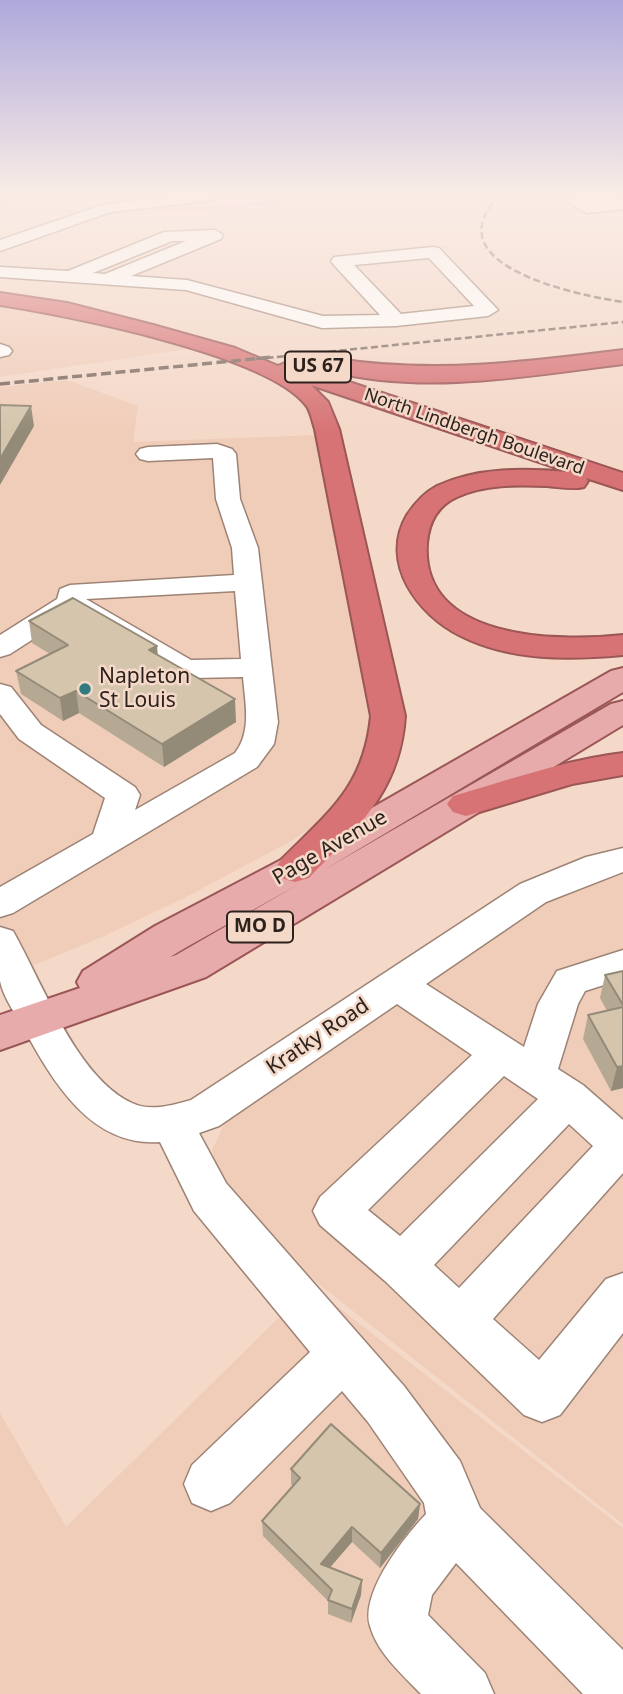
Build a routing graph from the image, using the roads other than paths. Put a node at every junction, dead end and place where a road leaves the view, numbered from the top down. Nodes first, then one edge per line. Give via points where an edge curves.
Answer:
1 (28, 274) edge
2 (74, 274) edge
3 (120, 274) edge
4 (353, 274) edge
5 (454, 274) edge
6 (67, 277) junction
7 (105, 280) junction
8 (0, 292) edge
9 (0, 299) edge
10 (42, 304) junction
11 (397, 320) junction
12 (623, 357) edge
13 (293, 359) junction
14 (148, 454) dead end
15 (623, 468) edge
16 (623, 482) edge
17 (623, 490) edge
18 (248, 582) junction
19 (71, 601) junction
20 (623, 645) edge
21 (0, 648) edge
22 (257, 668) junction
23 (623, 678) edge
24 (0, 693) edge
25 (623, 711) edge
26 (623, 764) edge
27 (466, 804) junction
28 (108, 841) junction
29 (623, 860) edge
30 (295, 869) junction
31 (0, 904) edge
32 (0, 941) edge
33 (623, 964) edge
34 (397, 985) junction
35 (19, 1026) edge
36 (534, 1075) junction
37 (172, 1123) junction
38 (622, 1146) edge
39 (402, 1266) junction
40 (623, 1295) edge
41 (460, 1321) junction
42 (343, 1355) junction
43 (211, 1484) dead end
44 (456, 1523) junction
45 (623, 1692) edge
46 (464, 1694) edge

1 - 6 street
2 - 6 street
3 - 7 street
4 - 11 street
5 - 11 street via 488,310
6 - 7 street
7 - 11 street via 187,285 322,322
8 - 13 highway, North Lindbergh Boulevard / US 67 via 148,317
9 - 10 highway, North Lindbergh Boulevard / US 67
10 - 16 highway, North Lindbergh Boulevard / US 67 via 176,332
10 - 30 highway via 176,338 253,364 294,383 320,408 388,732 379,768 362,799
12 - 13 highway via 437,377 382,374
13 - 15 highway, North Lindbergh Boulevard / US 67
14 - 18 street via 224,454
17 - 20 highway via 543,477 473,482 445,493 426,508 414,526 411,547 416,573 430,598 467,627 506,642 549,649
18 - 19 street via 80,590 70,595
18 - 22 street
19 - 21 street
19 - 22 street via 181,666
22 - 28 street via 262,722 258,744 246,760
23 - 30 main road, Page Avenue / MO D
24 - 28 street via 30,732 123,795
25 - 27 main road, Page Avenue / MO D
26 - 27 highway via 576,771
27 - 35 main road, Page Avenue / MO D via 191,966
28 - 31 street
29 - 34 street, Kratky Road via 533,893
30 - 35 main road, Page Avenue / MO D
32 - 35 street, Kratky Road
33 - 36 street via 571,981 558,1004
34 - 36 street
34 - 37 street, Kratky Road via 204,1114
35 - 37 street, Kratky Road via 57,1053 81,1086 115,1115 139,1125
36 - 38 street
36 - 39 street
36 - 39 street via 336,1211
37 - 42 street via 210,1197
38 - 41 street
39 - 41 street
40 - 41 street via 542,1397
42 - 43 street
42 - 44 street via 441,1480
44 - 45 street
44 - 46 street via 411,1573 400,1598 398,1623

